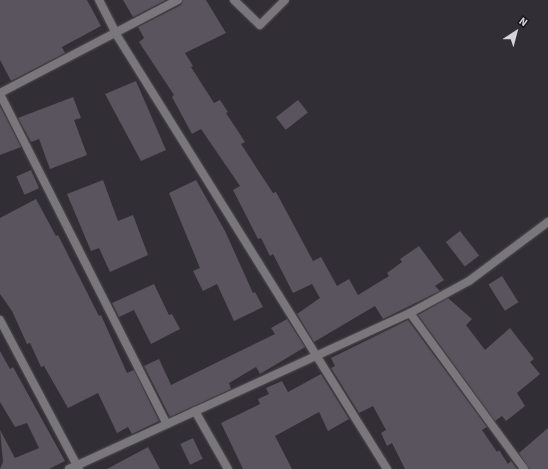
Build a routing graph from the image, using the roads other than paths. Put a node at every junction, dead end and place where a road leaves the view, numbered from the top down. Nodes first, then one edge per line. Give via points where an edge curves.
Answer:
1 (99, 0) edge
2 (178, 0) edge
3 (234, 0) edge
4 (285, 0) edge
5 (116, 34) junction
6 (0, 94) edge
7 (548, 222) edge
8 (410, 313) junction
9 (0, 320) edge
10 (318, 354) junction
11 (195, 411) junction
12 (167, 424) junction
13 (78, 467) edge
14 (69, 469) edge
15 (228, 469) edge
16 (387, 469) edge
17 (524, 469) edge

1 - 5 street
2 - 5 street
3 - 4 street via 260,25
5 - 6 street
5 - 10 street
6 - 12 street
7 - 8 street via 468,281
8 - 10 street
8 - 17 street
9 - 13 street
10 - 11 street
10 - 16 street
11 - 12 street
11 - 15 street
12 - 13 street
13 - 14 street

